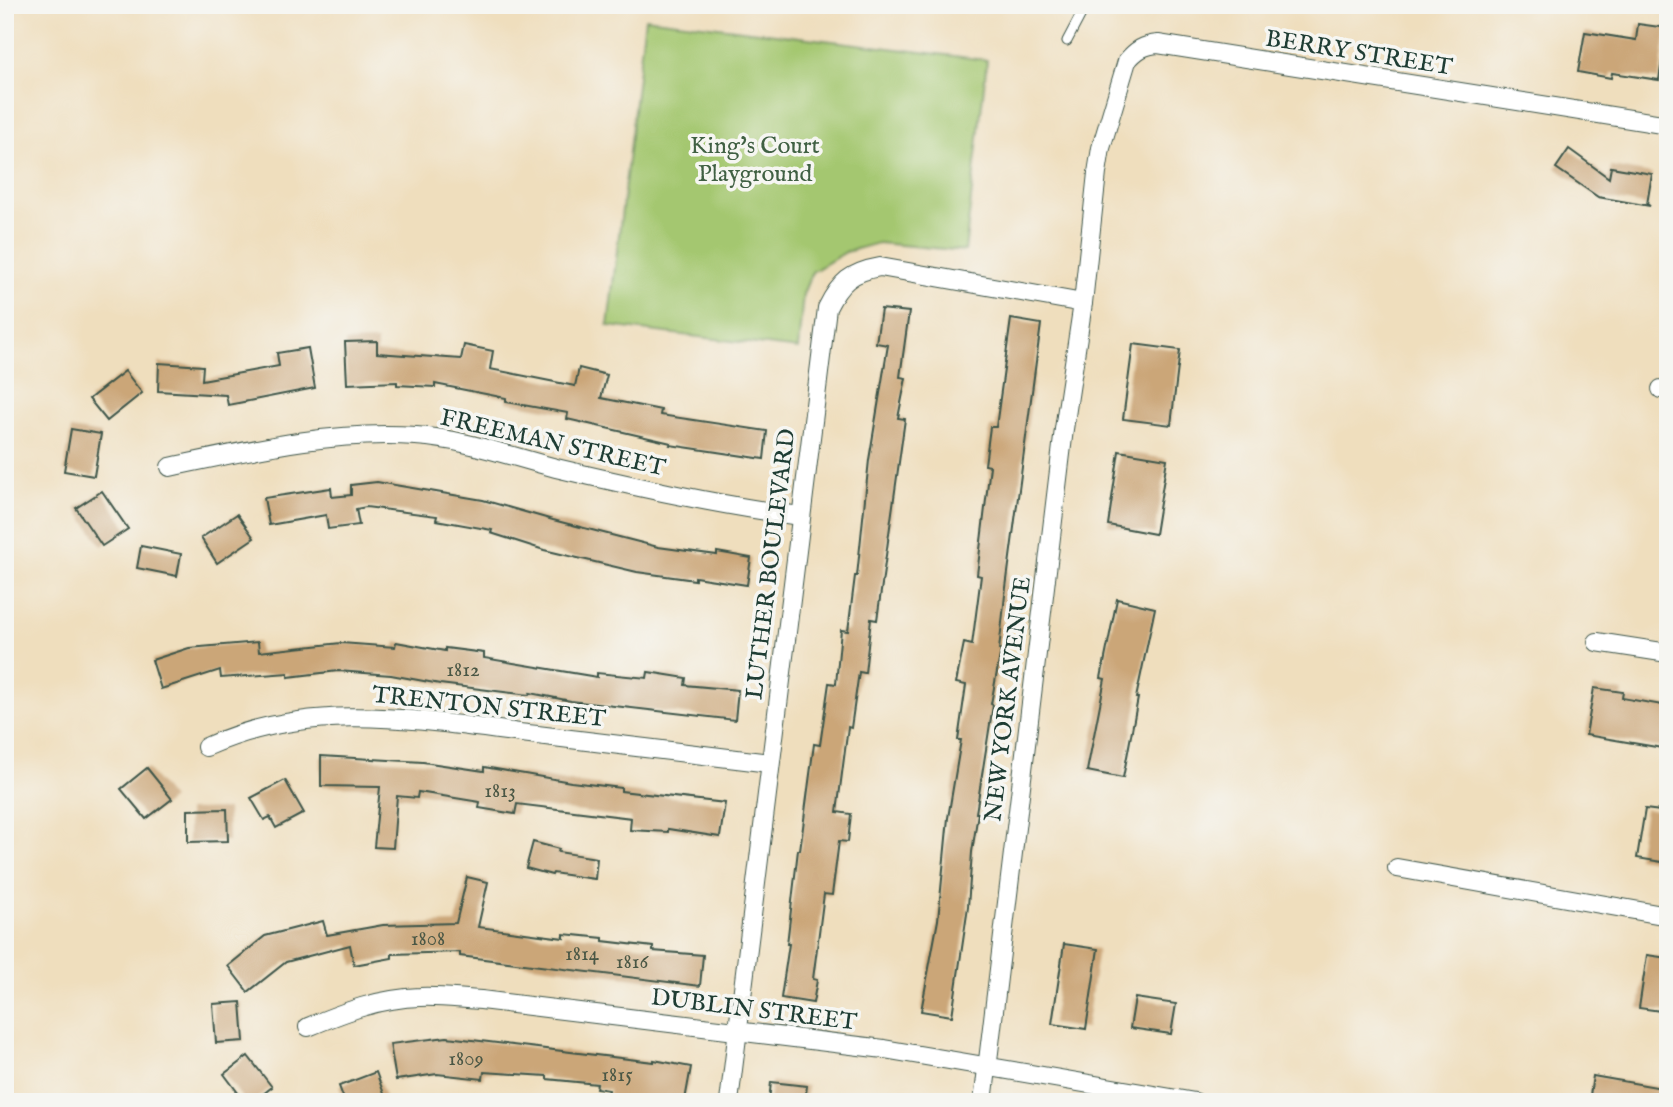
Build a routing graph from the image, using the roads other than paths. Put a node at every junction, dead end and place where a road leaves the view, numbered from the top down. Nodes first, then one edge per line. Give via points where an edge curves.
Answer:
1 (1086, 5) edge
2 (1067, 41) dead end
3 (1668, 125) edge
4 (1083, 303) junction
5 (170, 467) dead end
6 (800, 516) junction
7 (1597, 642) dead end
8 (1668, 653) edge
9 (206, 747) dead end
10 (770, 763) junction
11 (1397, 868) dead end
12 (1668, 916) edge
13 (308, 1027) dead end
14 (738, 1032) junction
15 (987, 1066) junction
16 (729, 1102) edge
17 (983, 1102) edge
18 (1195, 1102) edge

1 - 2 lane
3 - 4 street, BERRY STREET via 1147,45 1127,61 1101,148
4 - 6 street, LUTHER BOULEVARD via 880,267 847,279 827,308
4 - 15 street, NEW YORK AVENUE
5 - 6 street, FREEMAN STREET via 337,437 420,436 470,443 659,493
6 - 10 street, LUTHER BOULEVARD
7 - 8 street
9 - 10 street, TRENTON STREET via 269,725 341,716 433,722
10 - 14 street, LUTHER BOULEVARD
11 - 12 street
13 - 14 street, DUBLIN STREET via 352,1009 421,996
14 - 15 street, DUBLIN STREET
14 - 16 street, LUTHER BOULEVARD
15 - 17 street, NEW YORK AVENUE
15 - 18 street, DUBLIN STREET

